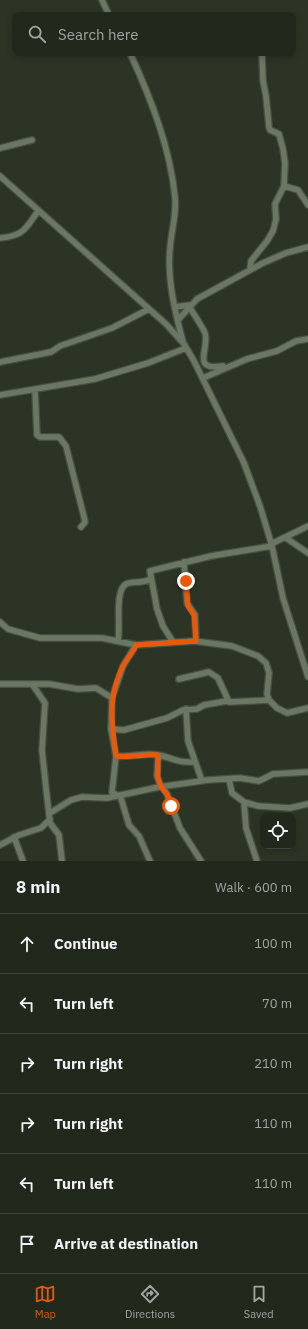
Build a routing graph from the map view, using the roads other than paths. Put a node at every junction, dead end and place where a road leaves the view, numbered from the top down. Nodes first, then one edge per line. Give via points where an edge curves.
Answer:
1 (102, 0) edge
2 (108, 12) edge
3 (131, 56) edge
4 (262, 56) edge
5 (32, 140) dead end
6 (0, 148) edge
7 (0, 176) edge
8 (284, 186) junction
9 (308, 205) edge
10 (38, 211) junction
11 (0, 238) edge
12 (308, 248) edge
13 (250, 270) junction
14 (189, 305) junction
15 (175, 307) junction
16 (149, 309) junction
17 (178, 320) junction
18 (308, 339) edge
19 (185, 346) junction
20 (0, 362) edge
21 (227, 367) junction
22 (203, 378) junction
23 (35, 390) junction
24 (0, 395) edge
25 (81, 526) dead end
26 (308, 526) edge
27 (286, 538) junction
28 (271, 545) junction
29 (308, 553) edge
30 (184, 562) junction
31 (151, 579) junction
32 (0, 622) edge
33 (118, 641) junction
34 (196, 641) junction
35 (172, 642) junction
36 (136, 645) junction
37 (308, 677) edge
38 (179, 679) dead end
39 (0, 684) edge
40 (32, 684) junction
41 (112, 698) junction
42 (269, 700) junction
43 (227, 701) junction
44 (308, 708) edge
45 (186, 709) junction
46 (111, 729) junction
47 (158, 755) junction
48 (116, 756) junction
49 (195, 762) junction
50 (308, 772) edge
51 (229, 779) junction
52 (202, 781) junction
53 (162, 787) junction
54 (119, 796) junction
55 (244, 802) junction
56 (308, 804) edge
57 (50, 816) junction
58 (14, 837) junction
59 (0, 845) edge
60 (23, 861) edge
61 (62, 861) edge
62 (150, 861) edge
63 (201, 861) edge
64 (257, 861) edge

1 - 2 street
3 - 15 street via 157,120 170,163 176,205 170,249
4 - 8 street via 269,126 270,130 279,134 284,149
5 - 6 street
7 - 10 street
8 - 9 street via 298,190
8 - 13 street via 275,204 276,219 273,231 251,261
10 - 11 street via 23,232
10 - 16 street
12 - 13 street via 274,257
13 - 14 street
14 - 15 street
14 - 17 street
14 - 21 street via 204,333 206,343 202,356 205,363 214,368
15 - 17 street
16 - 19 street
16 - 20 street via 107,330 60,346 51,352
17 - 19 street
18 - 21 street via 296,340 277,351 253,356
19 - 22 street
19 - 23 street via 123,371
21 - 22 street
22 - 28 street via 244,463
23 - 24 street
23 - 25 street via 37,435 58,437 66,446 84,517
26 - 27 street
27 - 28 street
27 - 29 street
28 - 30 street
28 - 37 street via 283,598
30 - 31 street via 151,570
30 - 34 street via 188,603 194,615
31 - 33 street via 127,584 121,588
31 - 35 street via 162,623
32 - 33 street via 8,629 36,638 102,638
33 - 36 street
34 - 35 street
34 - 42 street via 226,644 258,656 266,663 268,670 266,690
35 - 36 street
36 - 41 street via 123,666
38 - 43 street via 206,672 214,673 222,685
39 - 40 street
40 - 41 street via 60,685 78,689 96,688
40 - 57 street via 45,703 42,750
41 - 46 street
42 - 43 street via 234,703
42 - 44 street via 287,713
43 - 45 street
45 - 46 street via 169,717 124,730
45 - 49 street via 188,741
46 - 48 street
47 - 48 street
47 - 49 street via 179,762
47 - 53 street via 157,776
48 - 54 street via 112,792
49 - 52 street
50 - 51 street via 280,772 259,781 246,778
51 - 52 street
51 - 55 street via 232,793
52 - 53 street
53 - 54 street
53 - 63 street via 180,828
54 - 57 street via 103,799 82,797 71,800
54 - 62 street via 129,825 139,836
55 - 56 street via 290,808
55 - 64 street via 246,828
57 - 58 street via 41,828
57 - 61 street via 50,824 59,835
58 - 59 street
58 - 60 street

